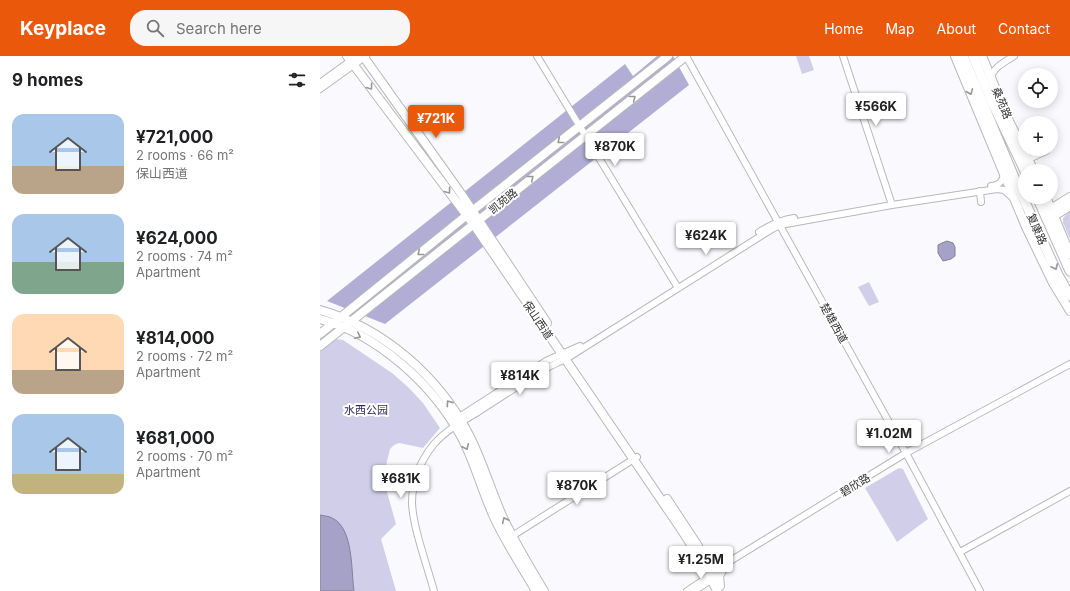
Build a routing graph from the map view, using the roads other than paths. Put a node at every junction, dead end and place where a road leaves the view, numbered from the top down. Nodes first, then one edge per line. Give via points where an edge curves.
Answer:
1 (537, 56) edge
2 (668, 56) edge
3 (686, 56) edge
4 (843, 56) edge
5 (955, 56) edge
6 (963, 56) edge
7 (973, 56) edge
8 (1011, 56) edge
9 (1014, 56) edge
10 (357, 58) edge
11 (983, 58) edge
12 (991, 78) junction
13 (320, 83) edge
14 (320, 89) edge
15 (991, 110) junction
16 (579, 125) junction
17 (1011, 125) junction
18 (585, 135) junction
19 (990, 140) junction
20 (1014, 146) junction
21 (1035, 156) edge
22 (1029, 159) junction
23 (1006, 160) junction
24 (1022, 164) edge
25 (1031, 164) edge
26 (1004, 174) junction
27 (980, 191) junction
28 (1070, 197) edge
29 (1014, 199) junction
30 (982, 202) dead end
31 (892, 203) junction
32 (1039, 204) edge
33 (1049, 204) edge
34 (1070, 206) edge
35 (470, 213) junction
36 (1053, 213) junction
37 (779, 223) junction
38 (475, 224) junction
39 (451, 229) junction
40 (457, 238) junction
41 (487, 238) junction
42 (1070, 254) edge
43 (1070, 272) edge
44 (677, 287) junction
45 (1070, 296) edge
46 (354, 306) junction
47 (1070, 310) edge
48 (323, 311) edge
49 (321, 320) edge
50 (342, 320) junction
51 (343, 328) junction
52 (320, 334) edge
53 (320, 346) edge
54 (566, 356) junction
55 (1070, 364) edge
56 (1070, 368) edge
57 (457, 422) junction
58 (907, 455) junction
59 (635, 458) junction
60 (1070, 491) edge
61 (510, 538) junction
62 (960, 552) junction
63 (715, 572) junction
64 (719, 589) edge
65 (433, 591) edge
66 (536, 591) edge
67 (544, 591) edge
68 (686, 591) edge
69 (694, 591) edge
70 (980, 591) edge

1 - 16 street
2 - 16 main road, 凯苑路
18 -> 3 main road, 凯苑路
3 - 37 street, 楚雄西道
4 - 31 street
5 -> 19 main road
6 - 15 highway
7 - 15 highway
8 - 11 street via 994,66 987,64
9 - 12 street via 995,68
10 - 13 street
10 - 14 street
10 -> 35 main road, 保山西道
10 - 35 main road, 保山西道 via 419,132
11 - 12 main road, 桑苑路
12 - 17 main road, 桑苑路
15 - 17 main road
15 - 19 highway
15 - 20 highway
15 - 23 highway, 复康路
16 - 18 street
16 -> 35 main road, 凯苑路
17 - 20 highway
17 - 22 main road, 桑苑路
38 -> 18 main road, 凯苑路
18 - 44 street
19 - 23 main road
19 - 26 main road
20 - 24 highway
21 - 22 street
22 - 25 main road, 桑苑路
23 -> 45 highway, 复康路
26 - 29 main road
26 - 31 street via 996,186
27 - 29 street via 999,189
27 - 30 street
27 - 31 street
28 - 36 main road
29 - 47 main road via 1046,270
31 - 37 street
32 - 43 highway, 复康路
33 - 36 main road
34 - 36 main road
35 - 38 main road, 保山西道
35 - 39 main road, 凯苑路
36 - 42 main road
37 - 44 street
37 - 58 street, 楚雄西道
38 - 39 main road
38 - 40 main road, 凯苑路
38 - 41 main road, 保山西道
39 -> 46 main road, 凯苑路
40 - 41 main road via 466,234
40 - 50 main road, 凯苑路 via 364,311
41 - 54 main road, 保山西道
44 - 54 street
46 - 48 main road via 342,312
46 - 50 main road, 凯苑路
48 - 50 main road
49 - 50 main road
50 - 51 main road, 凯苑路
50 - 52 main road, 凯苑路
57 -> 50 main road via 434,384 408,357
51 - 53 main road, 凯苑路
51 -> 57 main road via 380,348 406,368
54 - 57 street
54 - 59 main road, 保山西道
55 - 58 street, 碧欣路
56 - 58 street, 碧欣路
57 - 61 main road via 477,452
57 - 65 street via 432,443 422,457 410,495 412,516
58 - 62 street, 楚雄西道
58 - 63 street, 碧欣路
59 - 61 street
59 - 63 main road, 保山西道 via 707,568
60 - 62 street
61 - 66 main road
61 - 67 main road
62 - 70 street, 楚雄西道
63 - 64 main road
63 - 64 main road via 719,576
63 - 68 street, 碧欣路
63 - 69 street, 碧欣路 via 708,582

